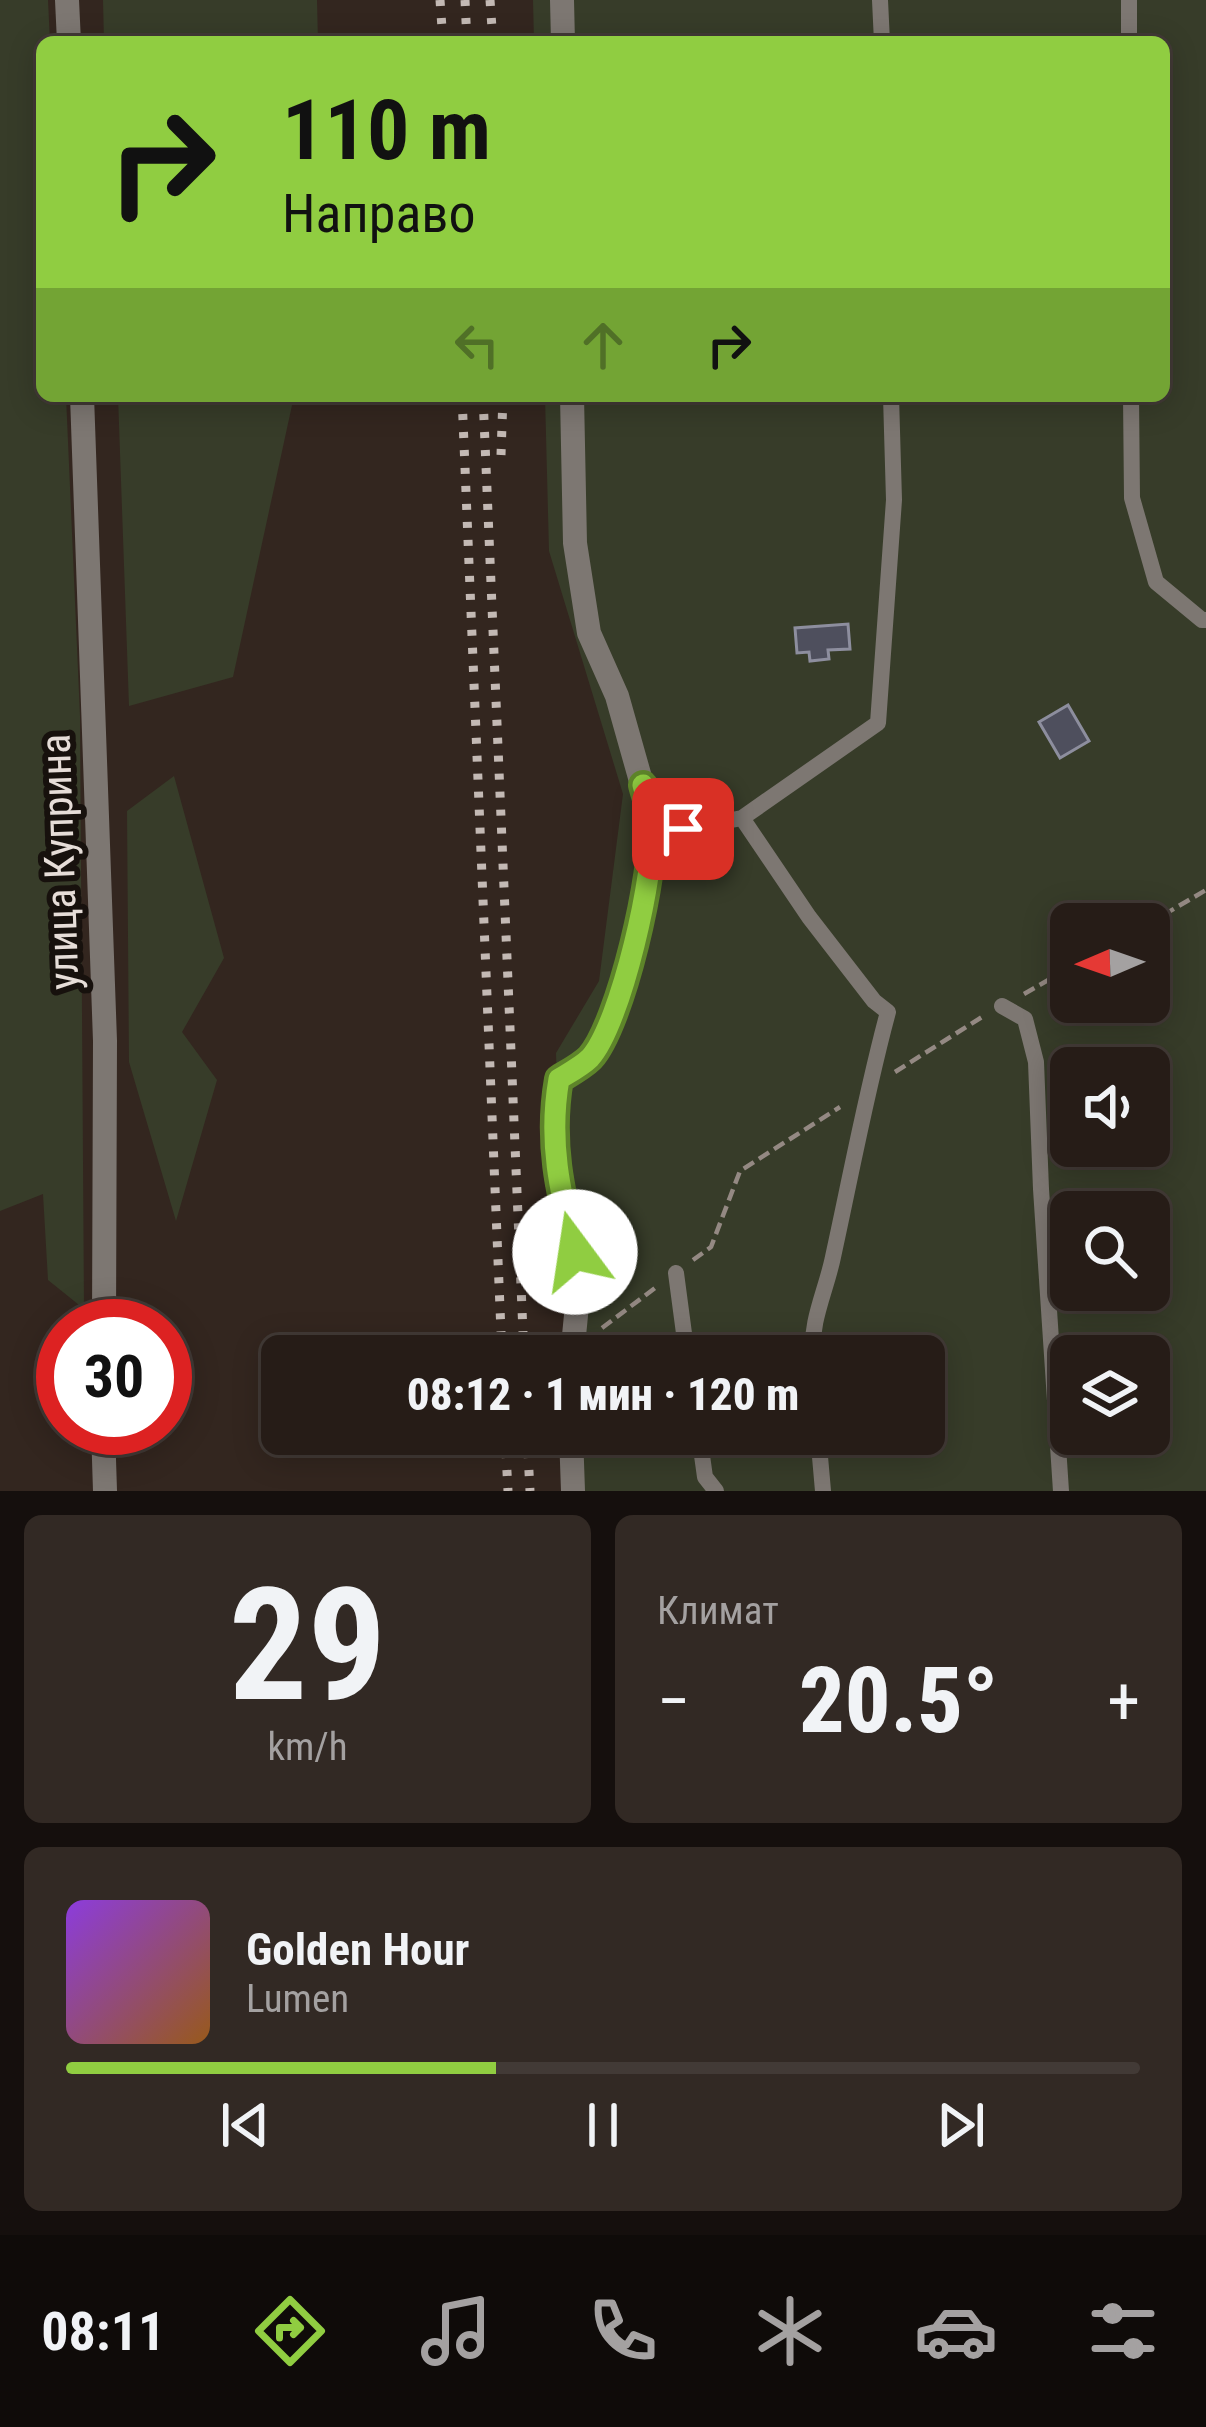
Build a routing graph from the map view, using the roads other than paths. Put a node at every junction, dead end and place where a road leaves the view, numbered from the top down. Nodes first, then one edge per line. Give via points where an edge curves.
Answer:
1 (67, 0) edge
2 (562, 0) edge
3 (880, 0) edge
4 (1129, 0) edge
5 (69, 36) edge
6 (563, 36) edge
7 (881, 36) edge
8 (1129, 36) edge
9 (82, 402) edge
10 (572, 402) edge
11 (891, 402) edge
12 (1131, 402) edge
13 (1206, 620) edge
14 (643, 785) junction
15 (742, 818) junction
16 (1002, 1006) road end
17 (676, 1273) road end
18 (104, 1299) edge
19 (574, 1335) edge
20 (684, 1335) edge
21 (811, 1335) edge
22 (104, 1455) edge
23 (572, 1455) edge
24 (702, 1455) edge
25 (820, 1455) edge
26 (105, 1491) edge
27 (573, 1491) edge
28 (716, 1491) edge
29 (824, 1491) edge
30 (1061, 1491) edge

1 - 5 street
2 - 6 street
3 - 7 lane
4 - 8 lane
9 - 18 street, улица Куприна via 105,1041
10 - 14 street via 575,543 589,633
11 - 15 lane via 894,500 878,723
12 - 13 lane via 1132,498 1156,582
14 - 15 lane via 668,826
14 - 19 street via 650,865 628,967 614,1017 590,1058 559,1079 553,1114 557,1182 575,1252
15 - 21 lane via 809,917 889,1012
16 - 30 lane via 1024,1019 1036,1062
17 - 20 lane
22 - 26 street
23 - 27 street
24 - 28 lane
25 - 29 lane

